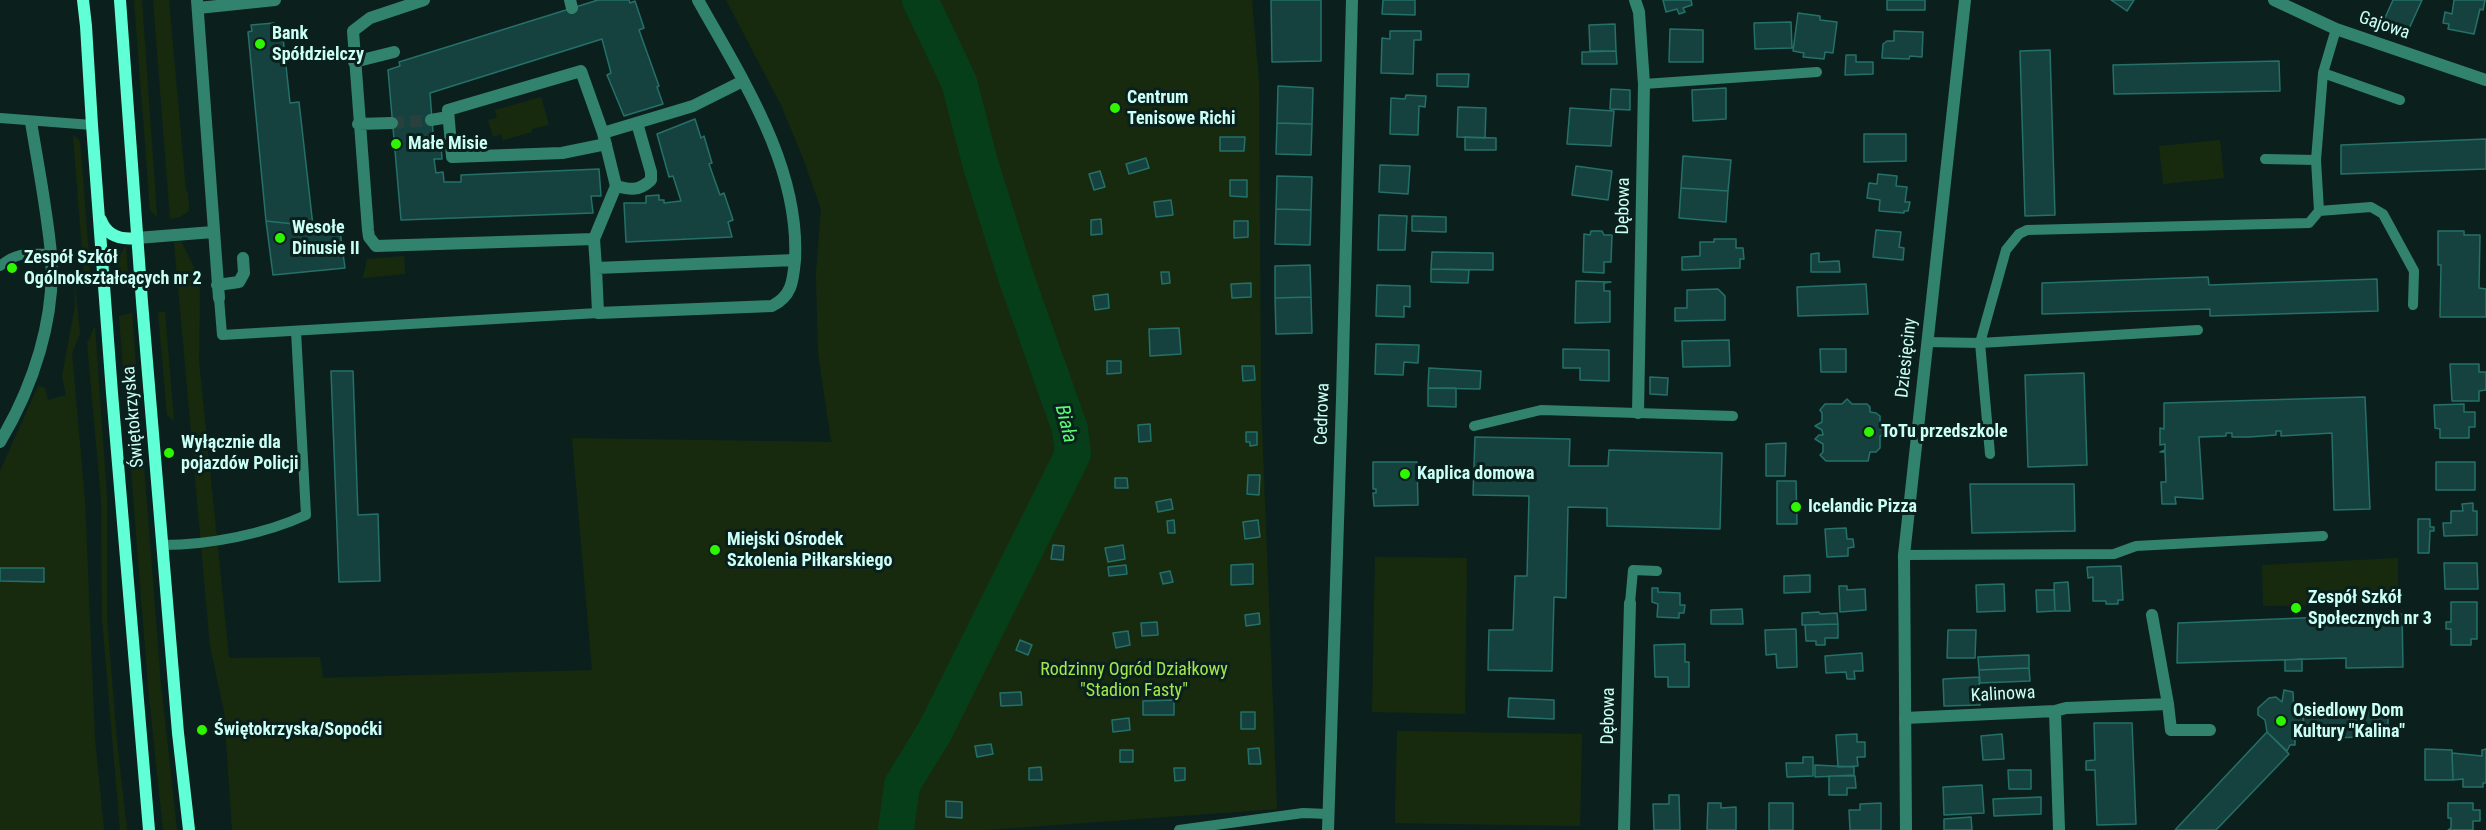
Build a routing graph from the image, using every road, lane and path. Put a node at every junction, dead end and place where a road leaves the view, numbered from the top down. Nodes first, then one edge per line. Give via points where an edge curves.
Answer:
1 (83, 0) edge
2 (120, 0) edge
3 (275, 0) edge
4 (424, 0) edge
5 (698, 0) edge
6 (1352, 0) edge
7 (1635, 0) edge
8 (1965, 0) edge
9 (2274, 0) edge
10 (198, 4) edge
11 (2336, 29) junction
12 (394, 52) dead end
13 (354, 62) junction
14 (1816, 72) dead end
15 (2323, 73) junction
16 (2486, 80) edge
17 (743, 81) junction
18 (1644, 84) junction
19 (2400, 100) dead end
20 (448, 117) junction
21 (0, 118) edge
22 (431, 120) tunnel mouth
23 (31, 122) junction
24 (392, 123) tunnel mouth
25 (637, 123) junction
26 (358, 124) junction
27 (92, 125) junction
28 (605, 138) junction
29 (2265, 159) dead end
30 (2316, 160) junction
31 (616, 186) junction
32 (2319, 211) junction
33 (99, 216) junction
34 (213, 232) junction
35 (137, 238) junction
36 (594, 239) junction
37 (51, 254) junction
38 (243, 258) dead end
39 (795, 260) junction
40 (0, 266) edge
41 (596, 268) junction
42 (217, 285) junction
43 (219, 298) joint
44 (2413, 304) dead end
45 (598, 313) junction
46 (2198, 330) dead end
47 (296, 331) junction
48 (1927, 342) junction
49 (1980, 343) junction
50 (1638, 413) junction
51 (1733, 416) dead end
52 (1474, 426) dead end
53 (0, 442) edge
54 (1990, 454) dead end
55 (2323, 536) dead end
56 (163, 545) junction
57 (1905, 555) junction
58 (1657, 571) dead end
59 (1630, 603) joint
60 (2152, 615) dead end
61 (2168, 704) junction
62 (2055, 711) junction
63 (1905, 718) junction
64 (2210, 730) dead end
65 (1328, 814) junction
66 (149, 830) edge
67 (189, 830) edge
68 (1179, 830) edge
69 (1328, 830) edge
70 (1624, 830) edge
71 (1906, 830) edge
72 (2059, 830) edge

1 - 27 main road, Świętokrzyska
2 - 35 main road, Świętokrzyska
3 - 10 street
4 - 13 street via 358,25 353,31
5 - 17 street
6 - 65 street, Cedrowa
7 - 18 street, Dębowa
8 - 48 street, Dziesięciny
9 - 11 street, Gajowa
10 - 34 street
11 - 15 lane
11 - 16 street, Gajowa
12 - 13 street
13 - 26 street
14 - 18 lane
15 - 19 lane
15 - 30 lane
17 - 25 street via 693,106
17 - 39 street via 770,136 783,177 796,237
18 - 50 street, Dębowa
20 - 22 street
20 - 28 street via 452,157 562,153
20 - 28 street via 448,110 581,71
21 - 23 lane
23 - 27 lane
23 - 37 street
24 - 26 street
25 - 28 street
25 - 31 street via 651,180 643,188 633,190
26 - 36 street via 368,230 376,246
27 - 33 main road, Świętokrzyska
28 - 31 street
29 - 30 lane
30 - 32 lane
31 - 36 street
32 - 44 lane via 2372,207 2383,214 2414,271
32 - 49 lane via 2309,223 2027,230 2006,250
33 - 35 main road via 103,226 117,238
33 - 66 main road, Świętokrzyska
34 - 35 street
34 - 42 street
35 - 56 main road, Świętokrzyska
36 - 41 street
37 - 40 lane via 22,254 10,257
37 - 53 street via 50,298 35,366 18,413
38 - 42 street via 244,273 238,282
39 - 41 street
39 - 45 street via 792,289 772,306
41 - 45 street
42 - 43 street
43 - 47 lane via 222,335
45 - 47 lane
46 - 49 lane
47 - 56 lane via 306,514 279,527 194,545
48 - 49 lane
48 - 57 street, Dziesięciny
49 - 54 lane
50 - 51 lane
50 - 52 lane via 1541,410
55 - 57 lane via 2136,546 2114,554
56 - 67 main road, Świętokrzyska
57 - 63 street, Dziesięciny
58 - 59 lane via 1633,570
59 - 70 street, Dębowa
60 - 61 street
61 - 62 street
61 - 64 street via 2171,730
62 - 63 street, Kalinowa
62 - 72 street, Kalinowa
63 - 71 street, Dziesięciny
65 - 68 lane via 1303,813
65 - 69 street, Cedrowa

